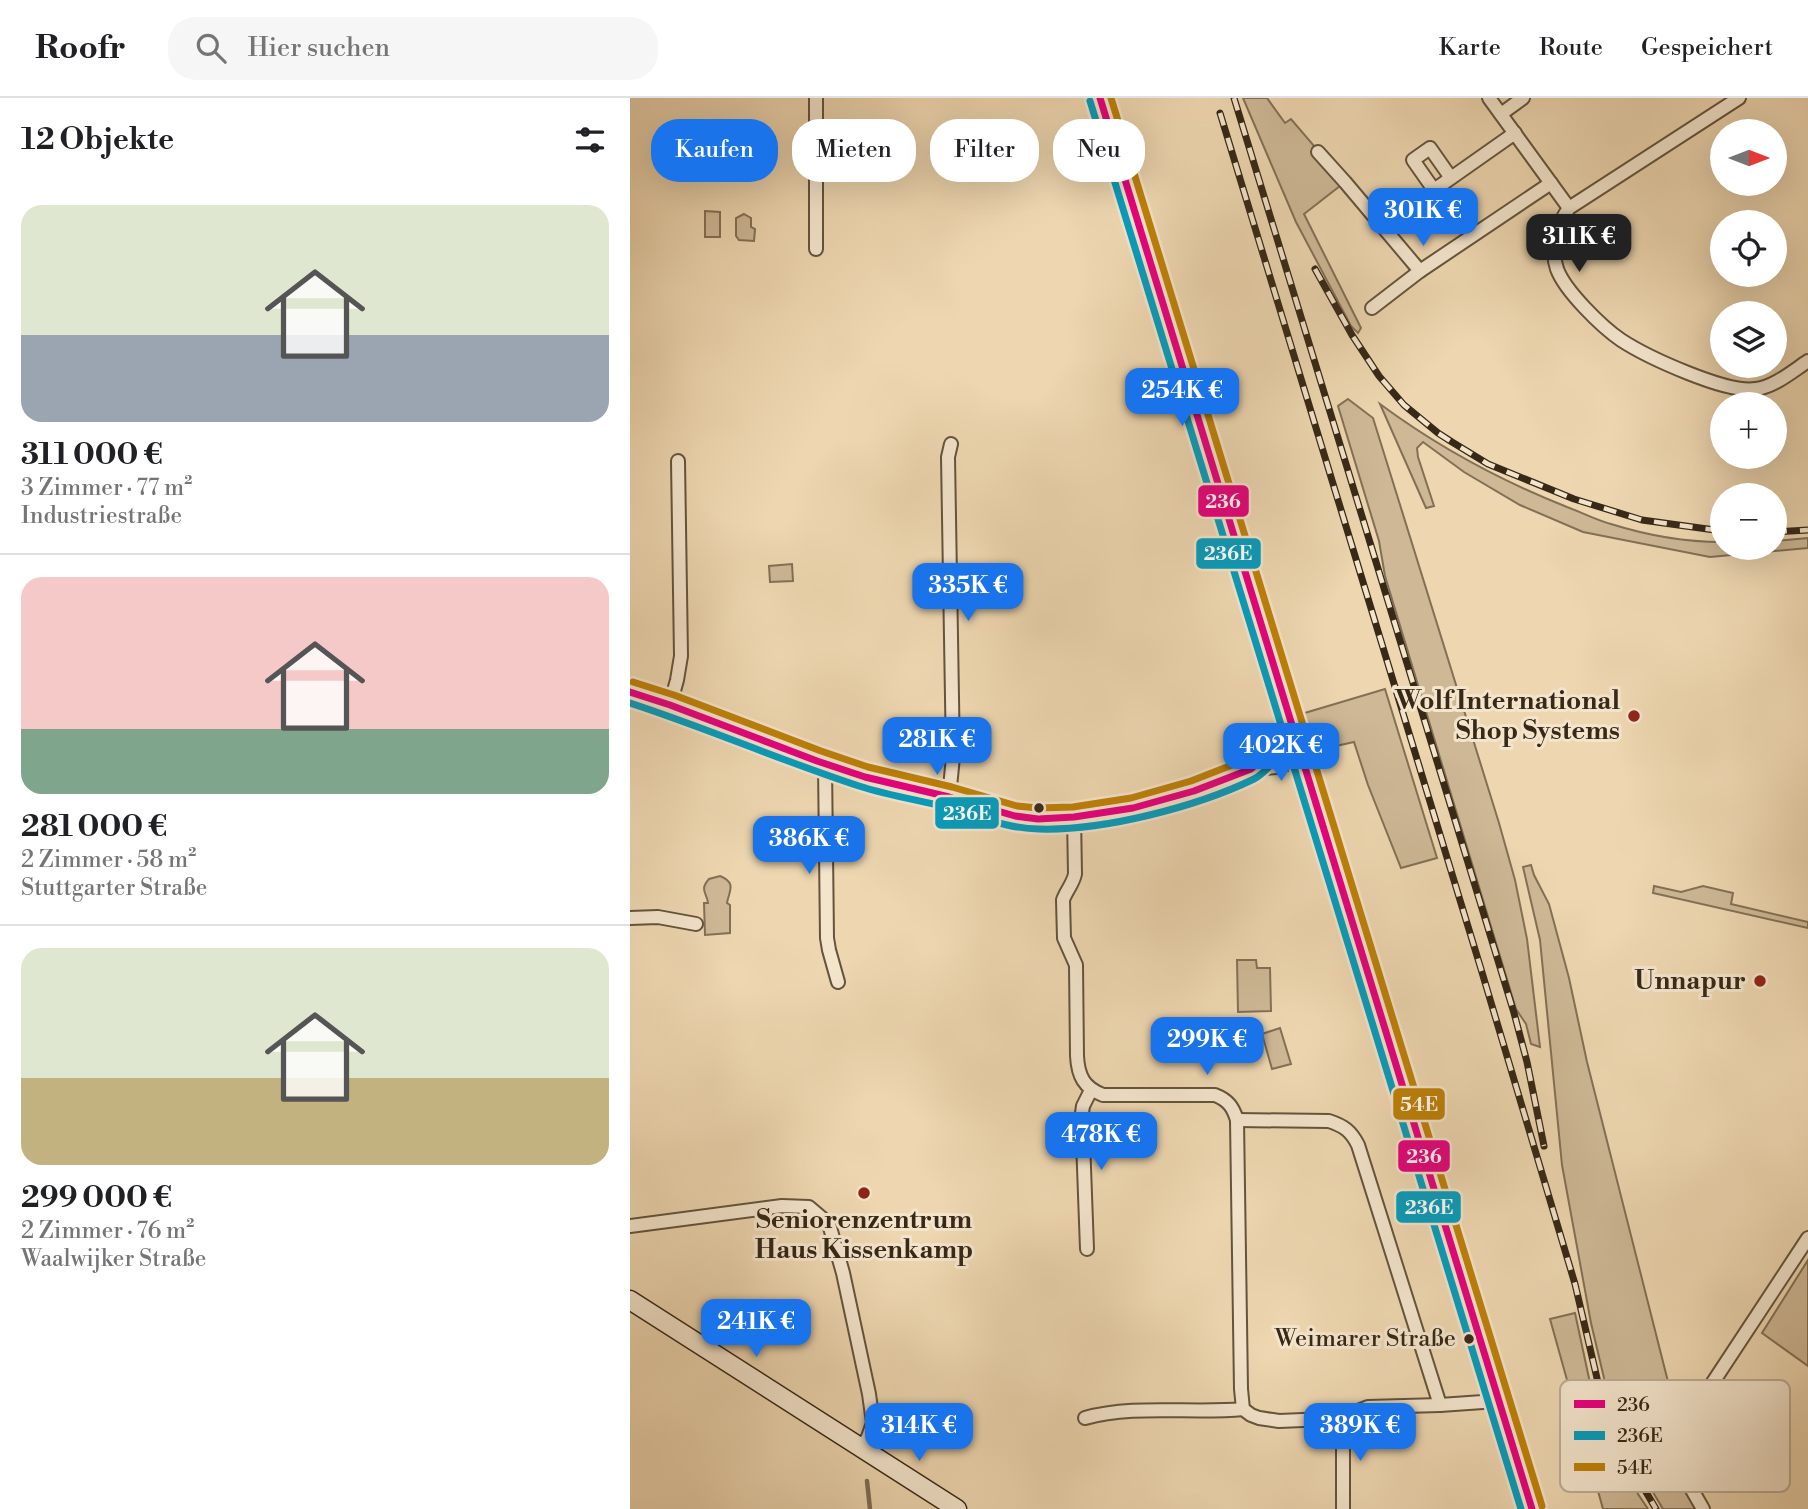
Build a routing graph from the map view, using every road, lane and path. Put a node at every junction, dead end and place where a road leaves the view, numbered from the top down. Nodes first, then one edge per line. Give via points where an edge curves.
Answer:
1 (816, 98) edge
2 (1100, 98) edge
3 (1489, 98) edge
4 (1522, 98) edge
5 (1739, 98) edge
6 (1501, 114) junction
7 (1515, 133) junction
8 (1318, 152) dead end
9 (1451, 178) dead end
10 (1551, 183) junction
11 (1569, 208) junction
12 (816, 249) dead end
13 (1420, 271) junction
14 (1372, 308) dead end
15 (1808, 362) edge
16 (951, 444) dead end
17 (678, 461) dead end
18 (630, 692) edge
19 (670, 705) junction
20 (1297, 737) junction
21 (1302, 759) junction
22 (825, 765) junction
23 (1251, 769) junction
24 (949, 797) junction
25 (1074, 817) junction
26 (630, 918) edge
27 (696, 924) dead end
28 (838, 982) dead end
29 (1091, 1090) junction
30 (1237, 1120) junction
31 (630, 1226) edge
32 (1808, 1238) edge
33 (1087, 1249) dead end
34 (630, 1300) edge
35 (1715, 1380) edge
36 (1497, 1401) junction
37 (1440, 1405) junction
38 (1243, 1409) junction
39 (1343, 1417) junction
40 (1085, 1418) dead end
41 (861, 1449) junction
42 (1693, 1492) edge
43 (957, 1509) edge
44 (1343, 1509) edge
45 (1532, 1509) edge
46 (1703, 1509) edge

1 - 12 street
2 - 20 street
3 - 6 street
4 - 6 street
5 - 11 street
6 - 7 street
7 - 9 street
7 - 10 street
8 - 13 street
10 - 11 street
10 - 13 street
11 - 15 street via 1555,242 1562,280 1621,340 1674,367 1736,390 1757,390
13 - 14 street
16 - 24 street via 953,757
17 - 19 street via 681,656
18 - 19 street
19 - 22 street
20 - 21 street
20 - 23 street
21 - 23 street
21 - 36 street
22 - 24 street
22 - 28 street via 827,938
23 - 25 street via 1148,804
24 - 25 street via 1015,816
25 - 29 street via 1075,874 1063,900 1064,938 1076,965 1078,1067
26 - 27 street via 658,917
29 - 30 street via 1103,1095 1207,1093 1231,1105
29 - 33 street via 1082,1113
30 - 37 street via 1329,1121 1351,1133
30 - 38 street
31 - 41 street via 782,1206 809,1207 829,1224 869,1394 873,1423
32 - 35 street
34 - 41 street
36 - 37 street
36 - 45 street
37 - 39 street via 1368,1407
38 - 39 street via 1259,1418 1279,1420
38 - 40 street via 1121,1412
39 - 44 street
41 - 43 street
42 - 46 street

